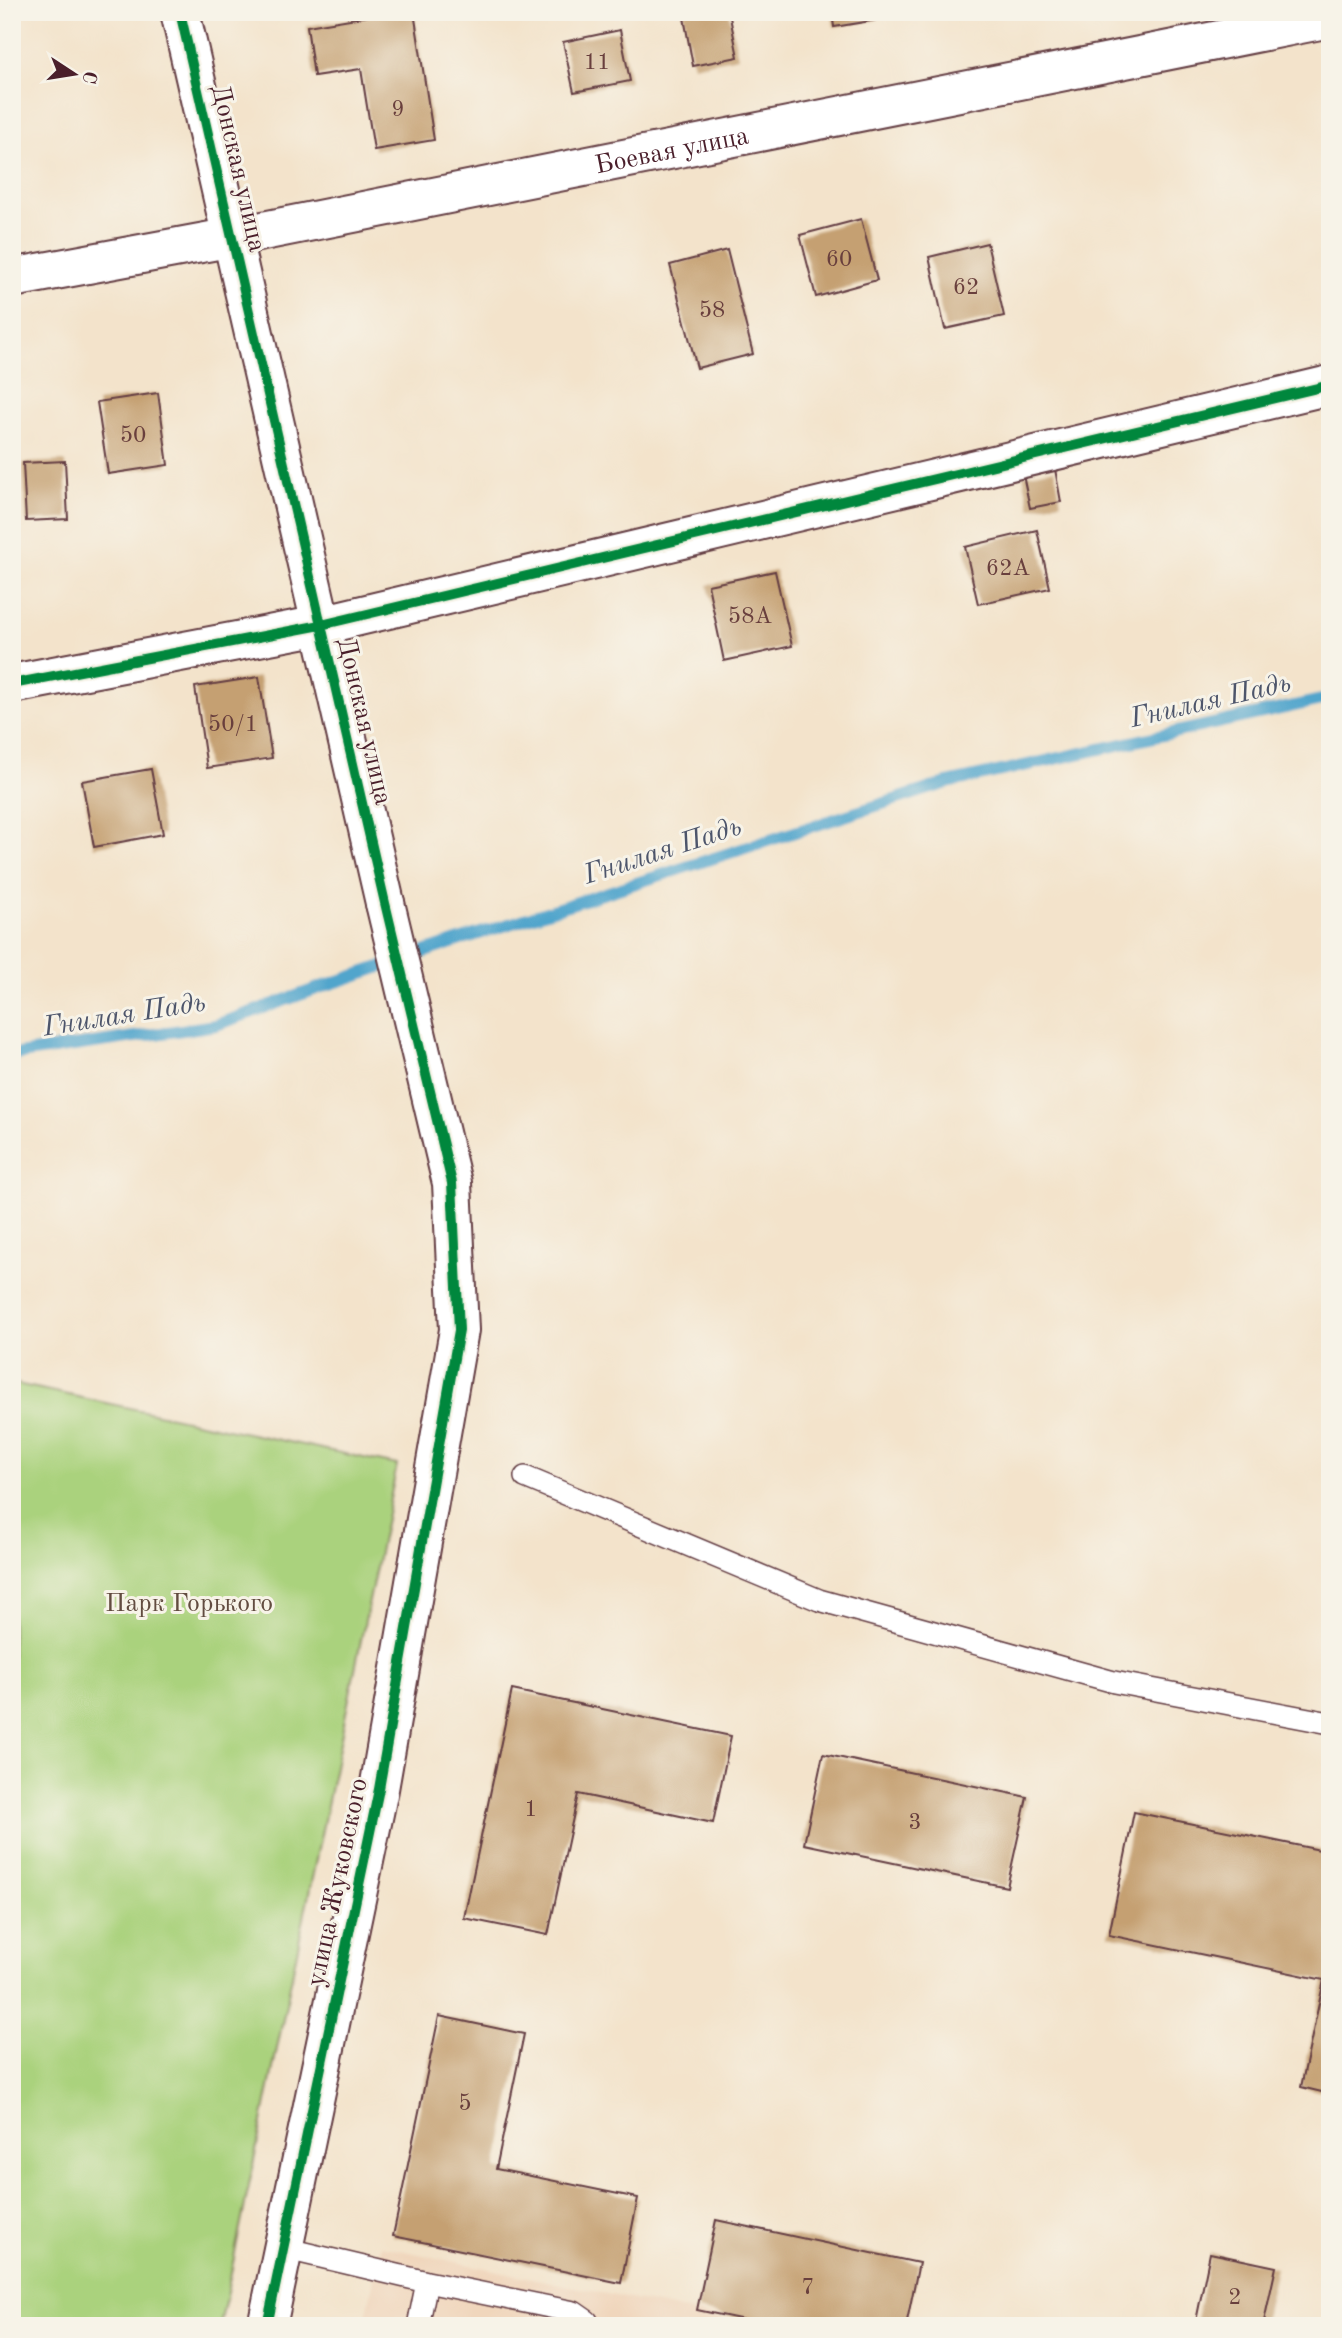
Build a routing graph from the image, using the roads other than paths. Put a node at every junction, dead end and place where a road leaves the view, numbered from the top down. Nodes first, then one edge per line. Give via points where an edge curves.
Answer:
1 (180, 12) edge
2 (1330, 18) edge
3 (233, 237) junction
4 (12, 278) edge
5 (1330, 385) edge
6 (321, 625) junction
7 (12, 684) edge
8 (439, 1444) joint
9 (525, 1477) dead end
10 (1330, 1723) edge
11 (283, 2248) junction
12 (427, 2282) junction
13 (267, 2326) edge
14 (418, 2326) edge
15 (589, 2326) edge

1 - 3 street, Донская улица
2 - 3 street, Боевая улица
3 - 4 street, Боевая улица
3 - 6 street, Донская улица
5 - 6 street
6 - 7 street
6 - 8 street, Донская улица via 452,1183 459,1330
8 - 11 street, улица Жуковского via 379,1789
9 - 10 lane via 819,1600 1114,1682
11 - 12 lane
11 - 13 street, улица Жуковского
12 - 14 lane
12 - 15 lane via 574,2312

